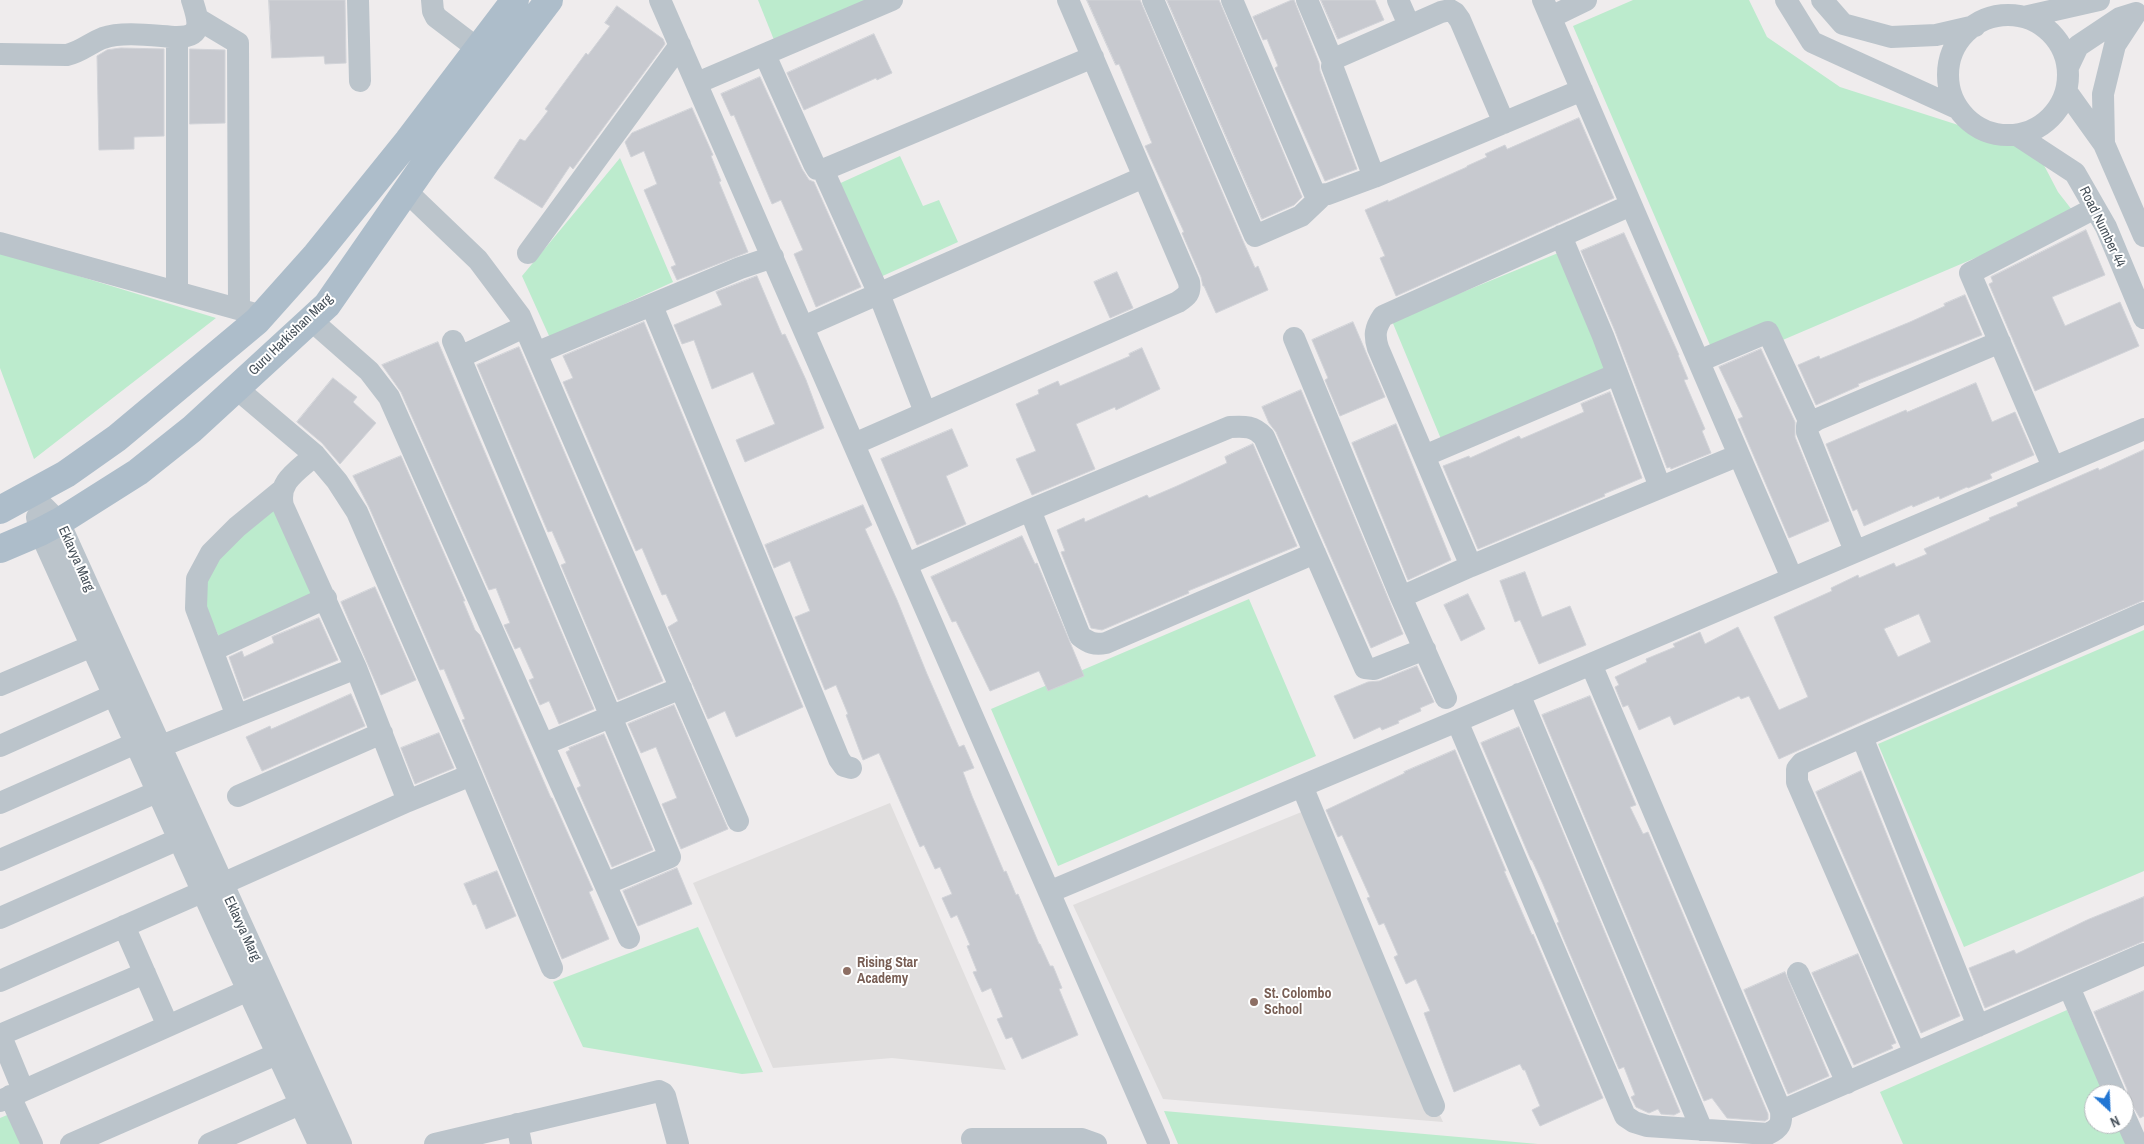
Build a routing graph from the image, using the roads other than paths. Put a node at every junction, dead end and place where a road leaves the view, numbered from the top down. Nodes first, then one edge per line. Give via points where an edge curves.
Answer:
1 (358, 0) edge
2 (432, 0) edge
3 (515, 0) edge
4 (549, 0) edge
5 (660, 0) edge
6 (892, 0) edge
7 (1068, 0) edge
8 (1153, 0) edge
9 (1232, 0) edge
10 (1307, 0) edge
11 (1398, 0) edge
12 (1586, 0) edge
13 (1786, 0) edge
14 (1822, 0) edge
15 (2099, 0) edge
16 (2052, 5) edge
17 (1547, 8) edge
18 (195, 9) edge
19 (2140, 12) edge
20 (2024, 17) junction
21 (1409, 25) junction
22 (1976, 26) junction
23 (178, 37) junction
24 (680, 46) junction
25 (478, 49) junction
26 (0, 54) edge
27 (765, 54) junction
28 (1093, 57) junction
29 (1333, 62) junction
30 (2068, 67) junction
31 (360, 81) dead end
32 (697, 83) junction
33 (1582, 90) junction
34 (2066, 91) junction
35 (1959, 110) junction
36 (1504, 123) junction
37 (2017, 135) junction
38 (2104, 144) junction
39 (823, 170) junction
40 (1374, 176) junction
41 (1144, 177) junction
42 (406, 191) junction
43 (1322, 196) junction
44 (1632, 204) junction
45 (2095, 208) junction
46 (1561, 236) junction
47 (2144, 236) edge
48 (0, 243) edge
49 (528, 253) dead end
50 (773, 257) junction
51 (177, 292) junction
52 (879, 294) junction
53 (652, 306) junction
54 (250, 312) junction
55 (2144, 318) edge
56 (311, 320) junction
57 (524, 327) junction
58 (803, 327) junction
59 (1294, 338) dead end
60 (2000, 342) junction
61 (536, 353) junction
62 (1699, 361) junction
63 (1617, 374) junction
64 (236, 388) junction
65 (925, 412) junction
66 (1810, 423) junction
67 (2144, 429) edge
68 (854, 444) junction
69 (1739, 454) junction
70 (315, 455) junction
71 (1424, 456) junction
72 (2053, 468) junction
73 (1660, 488) junction
74 (281, 491) junction
75 (31, 494) junction
76 (0, 510) edge
77 (1030, 510) junction
78 (50, 527) junction
79 (0, 550) edge
80 (1855, 551) junction
81 (1315, 553) junction
82 (906, 564) junction
83 (1471, 566) junction
84 (1792, 578) junction
85 (1401, 597) junction
86 (326, 598) junction
87 (2144, 613) edge
88 (92, 646) junction
89 (1425, 649) junction
90 (212, 650) junction
91 (1591, 664) junction
92 (356, 668) junction
93 (0, 685) edge
94 (681, 688) junction
95 (1519, 694) junction
96 (114, 695) junction
97 (1446, 698) dead end
98 (237, 716) junction
99 (612, 717) junction
100 (1457, 721) junction
101 (382, 733) junction
102 (1862, 737) junction
103 (136, 743) junction
104 (544, 744) junction
105 (0, 746) edge
106 (160, 746) junction
107 (852, 768) dead end
108 (471, 775) junction
109 (1302, 786) junction
110 (158, 792) junction
111 (238, 796) dead end
112 (408, 801) junction
113 (0, 803) edge
114 (738, 821) dead end
115 (179, 839) junction
116 (0, 860) edge
117 (605, 884) junction
118 (212, 888) junction
119 (1050, 892) junction
120 (0, 918) edge
121 (124, 926) junction
122 (629, 938) dead end
123 (2144, 956) edge
124 (552, 968) dead end
125 (145, 973) junction
126 (1798, 973) dead end
127 (0, 981) edge
128 (257, 986) junction
129 (2069, 987) junction
130 (168, 1026) junction
131 (1978, 1026) junction
132 (0, 1035) edge
133 (277, 1054) junction
134 (1915, 1054) junction
135 (1847, 1083) junction
136 (2111, 1084) edge
137 (11, 1096) edge
138 (300, 1104) junction
139 (1434, 1106) dead end
140 (1781, 1111) junction
141 (1702, 1130) junction
142 (519, 1134) edge
143 (972, 1139) dead end
144 (32, 1144) edge
145 (71, 1144) edge
146 (208, 1144) edge
147 (319, 1144) edge
148 (341, 1144) edge
149 (435, 1144) edge
150 (678, 1144) edge
151 (1096, 1144) edge
152 (1159, 1144) edge

1 - 31 street
2 - 25 street via 436,17
3 - 25 main road
4 - 42 main road, Guru Harkishan Marg
5 - 24 street
6 - 27 street
7 - 28 street
8 - 43 street via 1255,236 1301,216
9 - 43 street via 1314,192
10 - 29 street
11 - 21 street
12 - 17 street
13 - 35 street via 1812,42
14 - 22 street via 1843,24 1891,37 1936,35
15 - 16 street
16 - 20 street
17 - 33 street
18 - 23 street via 198,27 188,37
18 - 54 street via 238,43
19 - 30 street via 2120,18 2078,46
19 - 38 street via 2114,45 2103,94
20 - 22 street via 1990,18
20 - 30 street via 2040,24 2053,36 2063,50
21 - 29 street
21 - 36 street via 1441,12 1450,10 1455,13
22 - 35 street via 1961,38 1952,55 1948,73 1951,92
23 - 26 street via 114,35 68,55
23 - 51 street
24 - 32 street
24 - 49 street
25 - 54 main road via 316,255
27 - 32 street
27 - 39 street via 814,164
28 - 39 street
28 - 41 street
29 - 40 street via 1332,71
30 - 34 street
32 - 50 street
33 - 36 street
33 - 44 street
34 - 37 street via 2060,107 2048,120
34 - 38 street
35 - 37 street via 1984,130 2000,135
36 - 40 street
37 - 45 street, Road Number 44 via 2076,173
38 - 47 street
39 - 52 street
40 - 43 street
41 - 52 street
41 - 65 street via 1189,282 1187,296
42 - 56 main road, Guru Harkishan Marg via 327,305
42 - 57 street via 478,260 520,316
44 - 46 street
44 - 62 street
45 - 55 street, Road Number 44
45 - 60 street via 1970,273
46 - 63 street
46 - 71 street via 1383,316 1376,326 1374,336 1378,348
48 - 51 street
50 - 53 street
50 - 58 street
51 - 54 street
52 - 58 street
52 - 65 street
53 - 61 street
53 - 107 street via 839,759 844,766
54 - 75 main road via 118,438
56 - 64 main road, Guru Harkishan Marg
56 - 104 street via 370,371 389,396
57 - 61 street
57 - 99 street via 456,349
58 - 68 street
59 - 85 street
60 - 66 street
60 - 72 street
61 - 94 street
62 - 66 street via 1768,332
62 - 69 street
63 - 71 street
63 - 73 street
64 - 70 street
64 - 78 main road, Guru Harkishan Marg via 138,472
65 - 68 street
66 - 80 street via 1807,432
67 - 72 street
68 - 82 street
69 - 73 street
69 - 84 street
70 - 74 street via 284,484
70 - 108 street via 337,480 357,512
71 - 83 street
72 - 80 street
73 - 83 street
74 - 86 street via 283,506
74 - 90 street via 211,553 198,580 196,608
75 - 76 main road
75 - 78 street, Eklavya Marg
77 - 81 street via 1230,427 1246,426 1256,429 1264,437
77 - 81 street via 1080,636 1097,645
77 - 82 street
78 - 79 main road, Guru Harkishan Marg
78 - 88 street, Eklavya Marg
78 - 106 street, Eklavya Marg
80 - 84 street
81 - 89 street via 1365,668 1374,669
82 - 119 street
83 - 85 street
84 - 91 street
85 - 89 street
86 - 90 street
86 - 92 street
87 - 102 street
88 - 93 street
88 - 96 street, Eklavya Marg
89 - 97 street
90 - 98 street
91 - 95 street
91 - 140 street
92 - 98 street
92 - 101 street
94 - 99 street
94 - 114 street
95 - 100 street
95 - 141 street
96 - 103 street, Eklavya Marg
96 - 105 street
98 - 106 street
99 - 104 street
99 - 117 street via 670,857
100 - 109 street
100 - 141 street via 1625,1116 1647,1126
101 - 111 street
101 - 112 street
102 - 131 street
102 - 134 street via 1802,763 1797,769 1797,782
103 - 110 street, Eklavya Marg
103 - 113 street
104 - 117 street
106 - 118 street, Eklavya Marg
108 - 112 street
108 - 124 street
109 - 119 street
109 - 139 street
110 - 115 street, Eklavya Marg
110 - 116 street
112 - 118 street
115 - 118 street, Eklavya Marg
115 - 120 street
117 - 122 street
118 - 121 street
118 - 128 street, Eklavya Marg
119 - 152 street
121 - 125 street
121 - 127 street
123 - 129 street
125 - 130 street
125 - 132 street
126 - 135 street
128 - 130 street
128 - 133 street, Eklavya Marg
128 - 148 street, Eklavya Marg
129 - 131 street
129 - 136 street
130 - 137 street
131 - 134 street
132 - 137 street
133 - 138 street, Eklavya Marg
133 - 145 street
134 - 135 street
135 - 140 street
137 - 144 street
138 - 146 street
138 - 147 street, Eklavya Marg
140 - 141 street via 1782,1122 1778,1129 1768,1134
142 - 149 street
142 - 150 street via 659,1091 665,1096
143 - 151 street via 1082,1139

